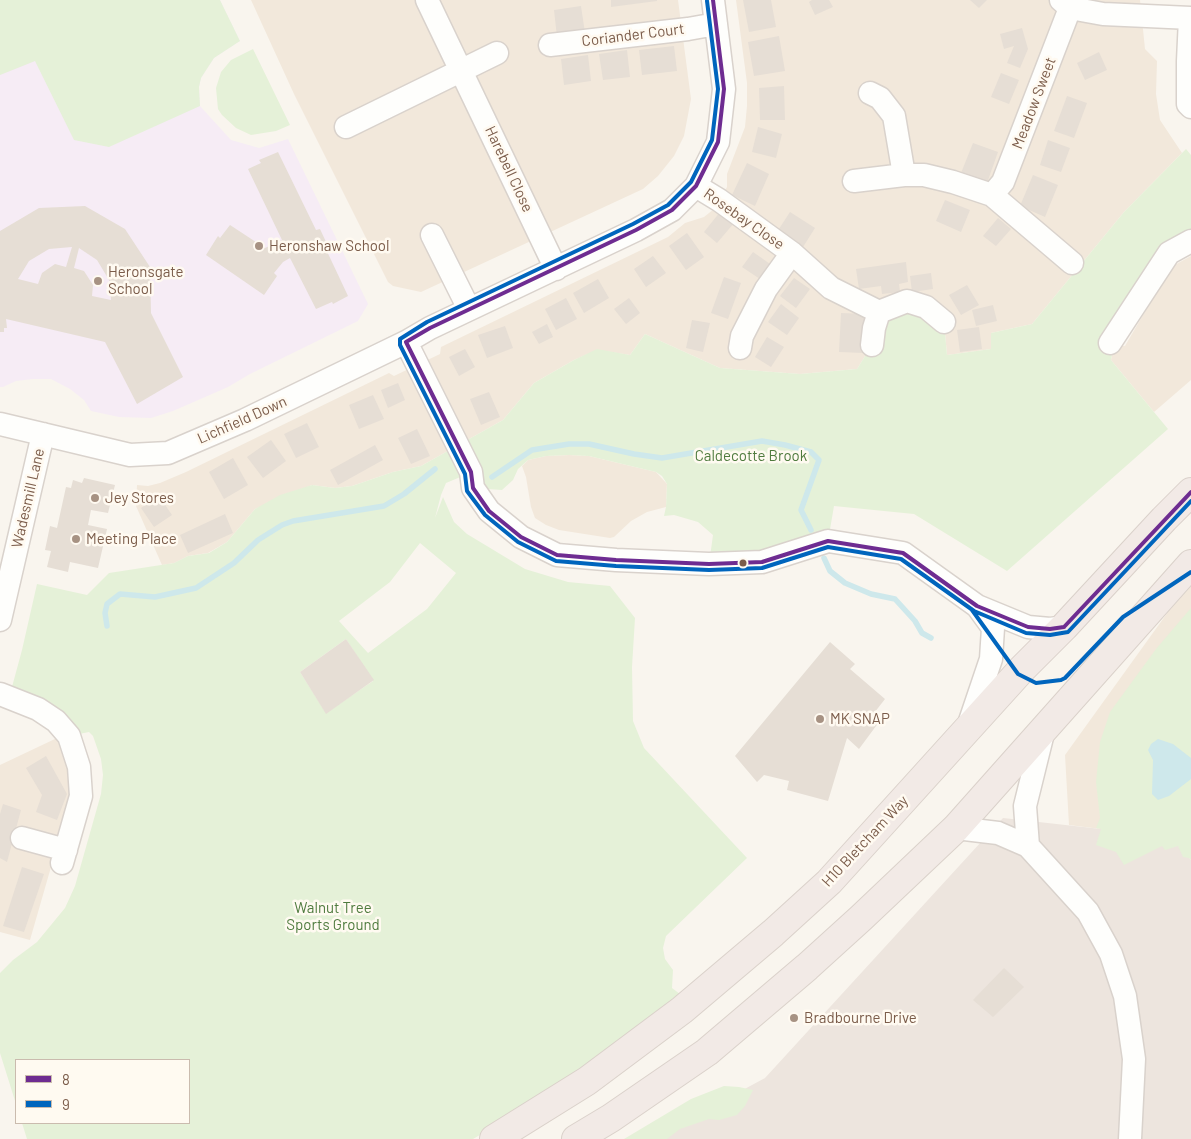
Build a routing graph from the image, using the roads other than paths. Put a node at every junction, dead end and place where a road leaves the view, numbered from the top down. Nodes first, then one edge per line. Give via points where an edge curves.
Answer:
1 (427, 0) edge
2 (713, 0) edge
3 (1066, 4) edge
4 (1190, 18) edge
5 (716, 24) junction
6 (550, 45) dead end
7 (497, 53) dead end
8 (462, 70) junction
9 (870, 93) dead end
10 (1191, 107) edge
11 (346, 127) dead end
12 (904, 174) junction
13 (854, 181) dead end
14 (696, 186) junction
15 (992, 195) junction
16 (432, 235) dead end
17 (1191, 241) edge
18 (792, 253) junction
19 (1072, 263) dead end
20 (556, 269) junction
21 (469, 309) junction
22 (879, 312) junction
23 (944, 322) dead end
24 (406, 342) junction
25 (1110, 342) dead end
26 (872, 345) dead end
27 (740, 348) dead end
28 (0, 424) edge
29 (43, 434) junction
30 (1191, 492) edge
31 (1191, 564) edge
32 (977, 606) junction
33 (0, 620) edge
34 (1064, 627) junction
35 (0, 694) edge
36 (1044, 729) junction
37 (967, 731) junction
38 (956, 828) junction
39 (22, 838) dead end
40 (1028, 846) junction
41 (494, 1139) edge
42 (576, 1139) edge
43 (1130, 1139) edge

1 - 8 street, Harebell Close
2 - 5 street, Lichfield Down
3 - 4 street via 1104,14
3 - 15 street, Meadow Sweet via 1003,182
4 - 10 street via 1188,104
5 - 6 street, Coriander Court
5 - 14 street, Lichfield Down via 724,89 718,142
7 - 8 street
8 - 11 street
8 - 20 street, Harebell Close
9 - 12 street via 880,98 894,116
12 - 13 street
12 - 15 street via 924,175
14 - 18 street, Rosebay Close
14 - 20 street, Lichfield Down via 672,210
15 - 19 street
16 - 21 street
17 - 25 street via 1168,254
18 - 22 street, Rosebay Close via 831,288
18 - 27 street, Rosebay Close via 766,289 742,336
20 - 21 street, Lichfield Down
21 - 24 street, Lichfield Down
22 - 23 street via 907,301 926,307
22 - 26 street
24 - 29 street, Lichfield Down via 245,420 168,453 130,454
24 - 32 street via 471,472 473,488 489,511 521,537 557,555 692,563 762,562 828,541 903,553
28 - 29 street, Lichfield Down
29 - 33 street, Wadesmill Lane
30 - 34 highway, H10 Bletcham Way
31 - 36 highway
32 - 34 street via 1028,627
32 - 37 street via 993,628 991,659
34 - 37 highway, H10 Bletcham Way
35 - 39 street via 38,709 56,721 69,736 80,767 81,796 64,856
36 - 38 highway
36 - 40 street via 1025,806
37 - 41 highway, H10 Bletcham Way via 829,882 773,933 682,1010 587,1081
38 - 40 street via 998,833
38 - 42 highway via 807,967 707,1052
40 - 43 street via 1088,912 1111,954 1125,996 1134,1059

